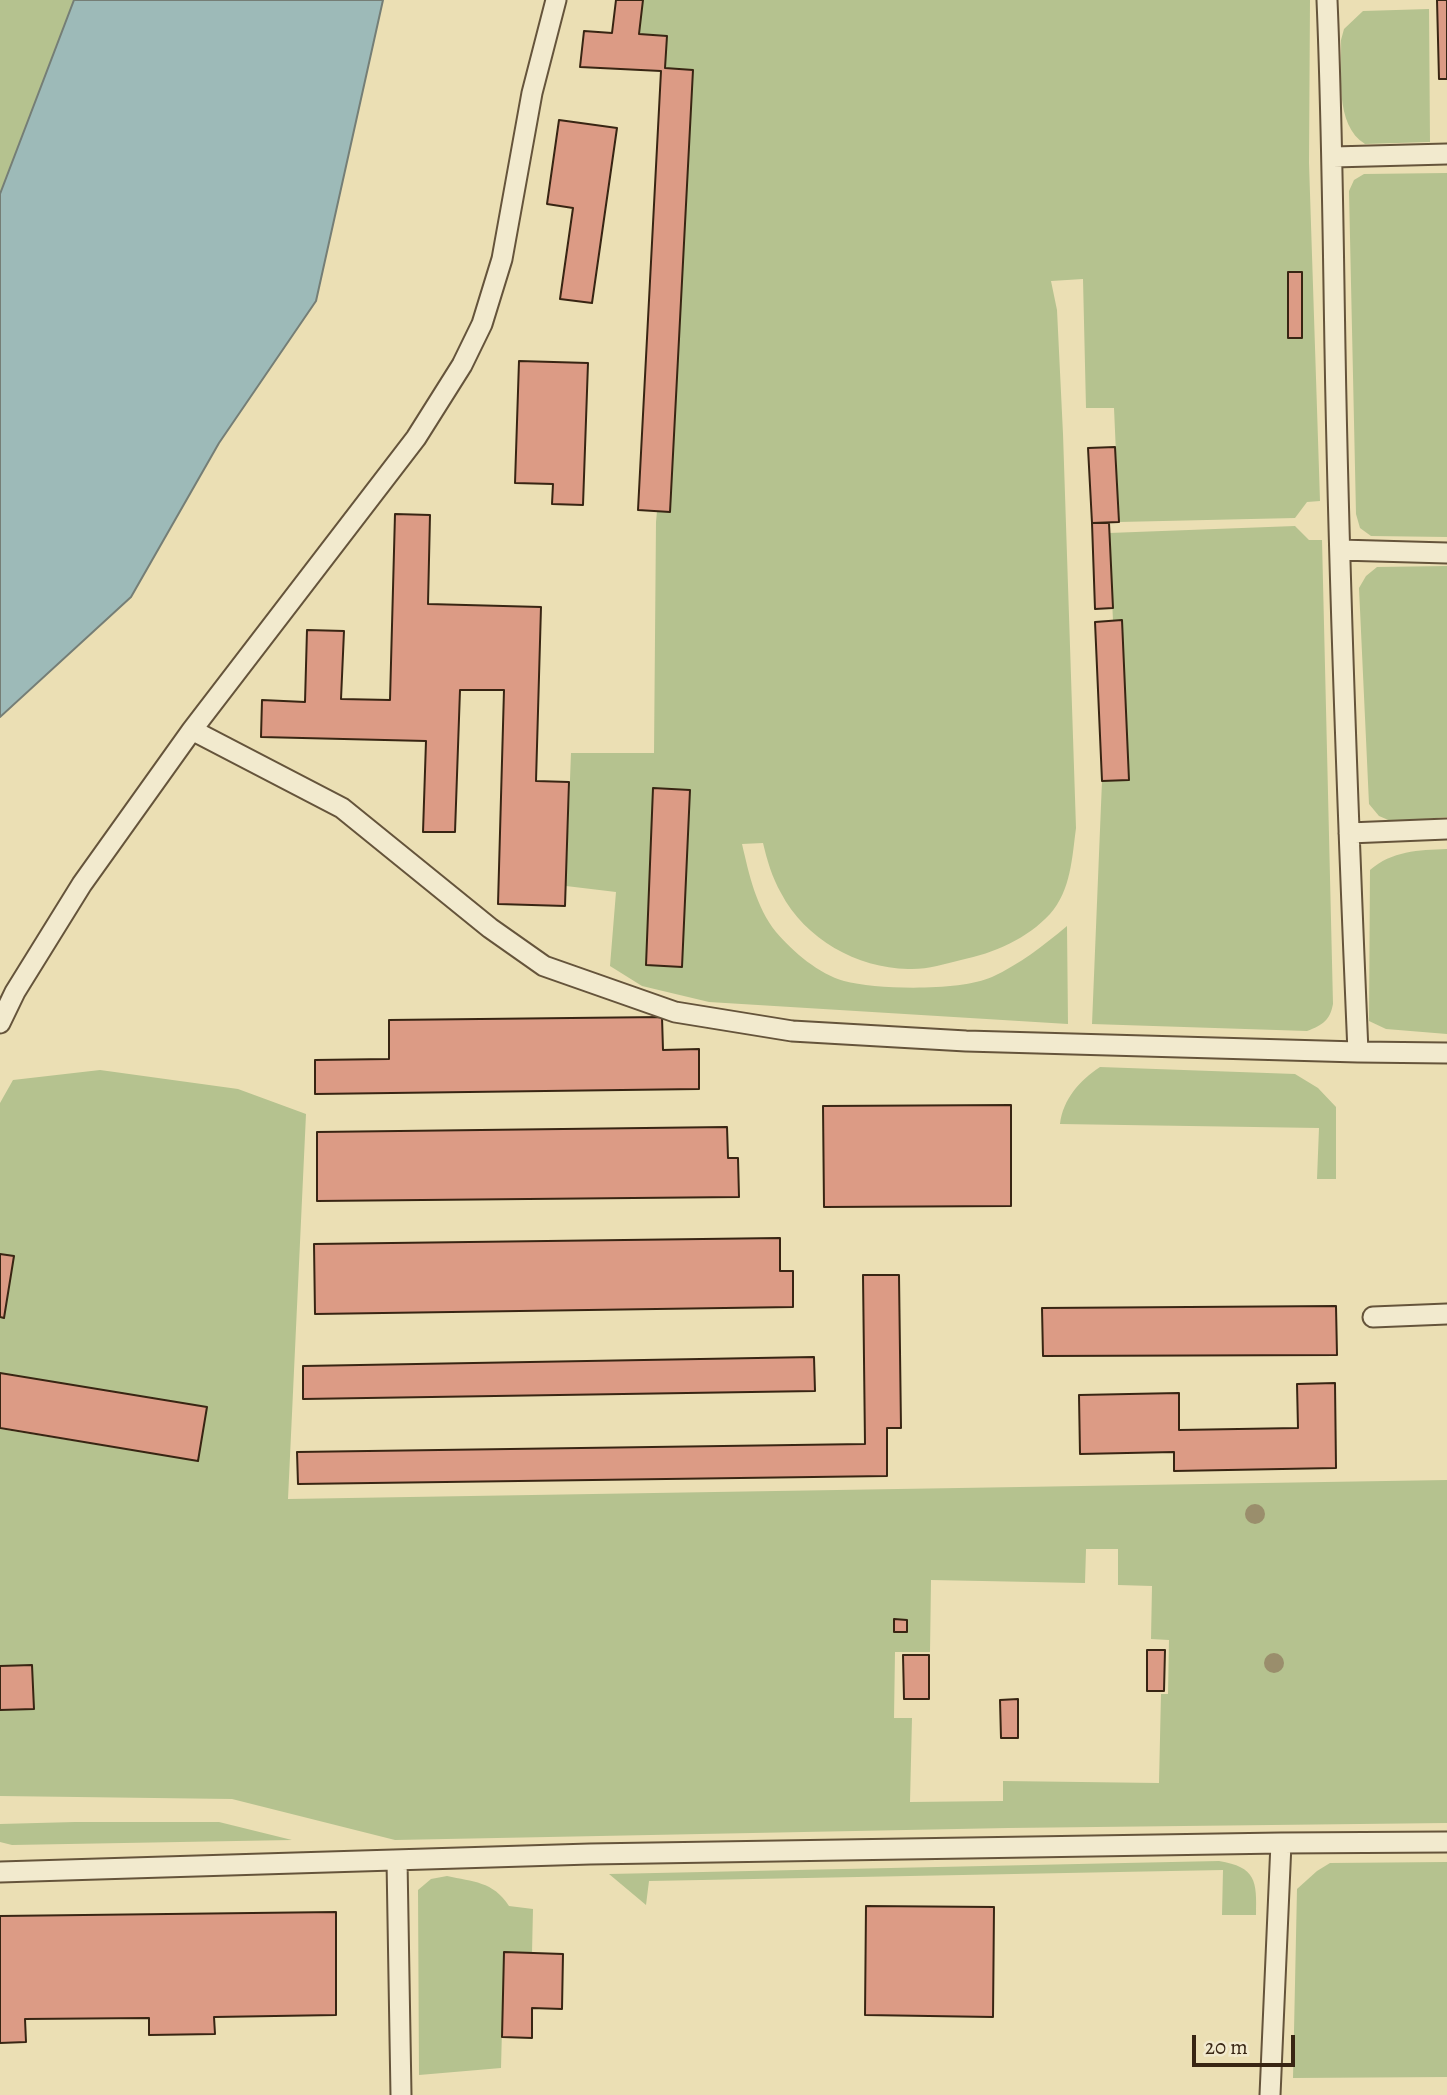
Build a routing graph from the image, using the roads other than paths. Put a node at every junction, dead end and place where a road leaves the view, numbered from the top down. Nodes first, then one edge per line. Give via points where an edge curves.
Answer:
1 (556, 0) edge
2 (1327, 0) edge
3 (1447, 154) edge
4 (1333, 157) junction
5 (1340, 550) junction
6 (1447, 553) edge
7 (192, 730) junction
8 (1447, 830) edge
9 (1349, 834) junction
10 (0, 1023) edge
11 (1358, 1052) junction
12 (1447, 1053) edge
13 (1447, 1314) edge
14 (1373, 1317) dead end
15 (1447, 1842) edge
16 (1281, 1843) junction
17 (397, 1860) junction
18 (0, 1872) edge
19 (401, 2095) edge
20 (1270, 2095) edge

1 - 7 lane via 532,93 502,259 482,324 462,365 416,438
2 - 4 lane
3 - 4 lane
4 - 5 lane
5 - 6 lane
5 - 9 lane
7 - 10 lane via 82,884
7 - 11 lane via 342,808 544,966 675,1012 792,1031 859,1035
8 - 9 lane
9 - 11 lane
11 - 12 lane
13 - 14 lane
15 - 16 lane
16 - 17 lane
16 - 20 lane
17 - 18 lane
17 - 19 lane

